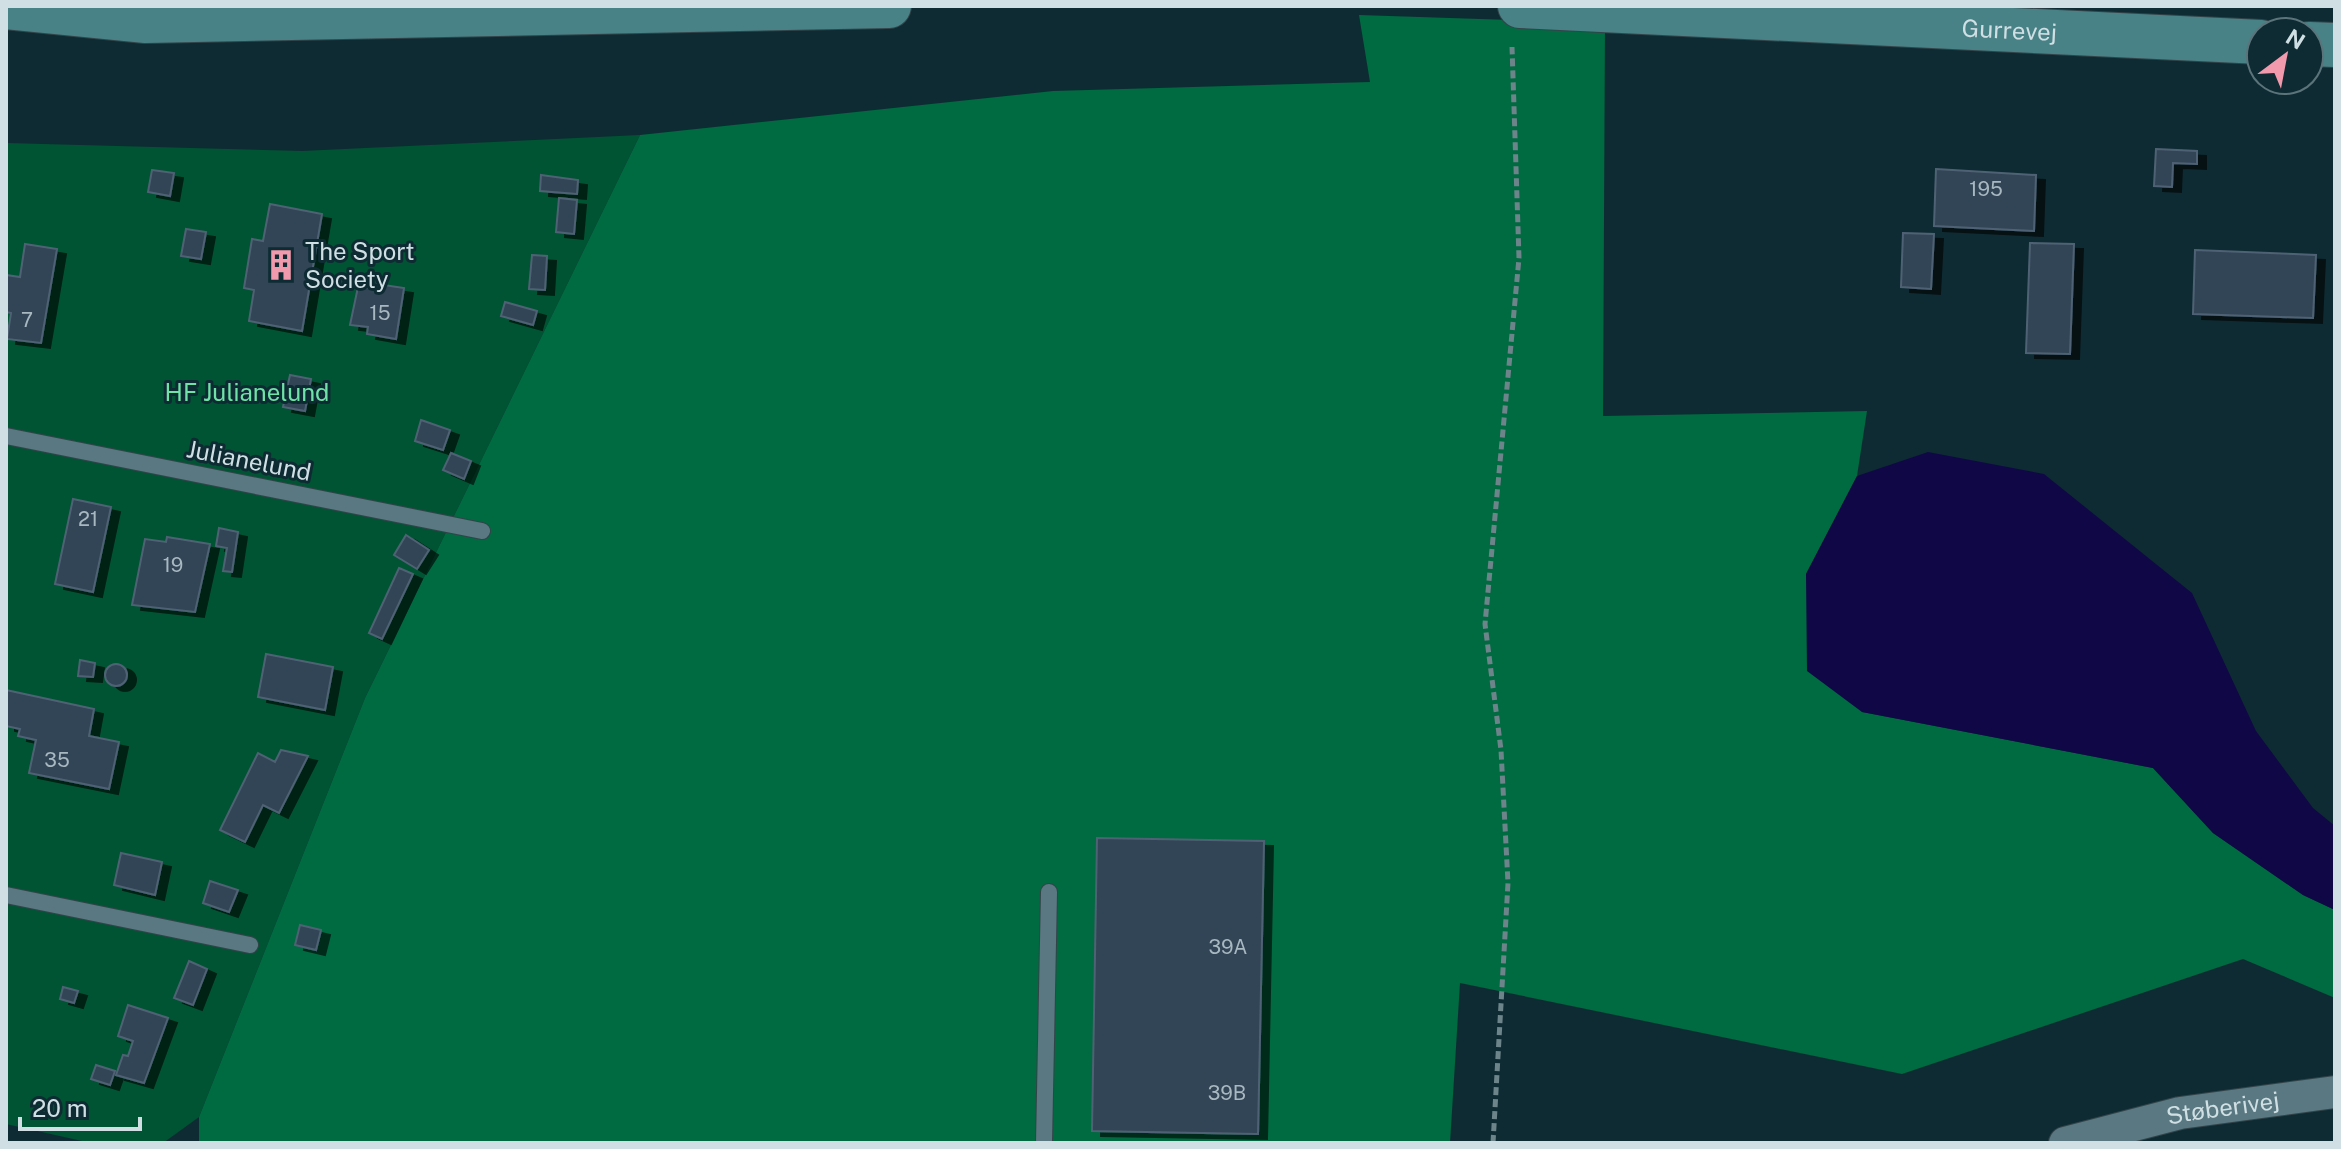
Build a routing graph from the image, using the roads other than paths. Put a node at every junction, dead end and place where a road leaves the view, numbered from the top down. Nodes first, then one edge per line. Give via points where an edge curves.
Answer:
1 (889, 6) edge
2 (6, 7) edge
3 (1516, 22) edge
4 (2245, 42) edge
5 (6, 436) edge
6 (482, 531) dead end
7 (1049, 892) dead end
8 (6, 895) edge
9 (250, 945) dead end
10 (2335, 1092) edge
11 (1044, 1143) edge
12 (2065, 1143) edge

1 - 2 street via 146,21
3 - 4 street, Gurrevej
5 - 6 lane, Julianelund
7 - 11 lane
8 - 9 lane
10 - 12 street, Støberivej via 2180,1113

